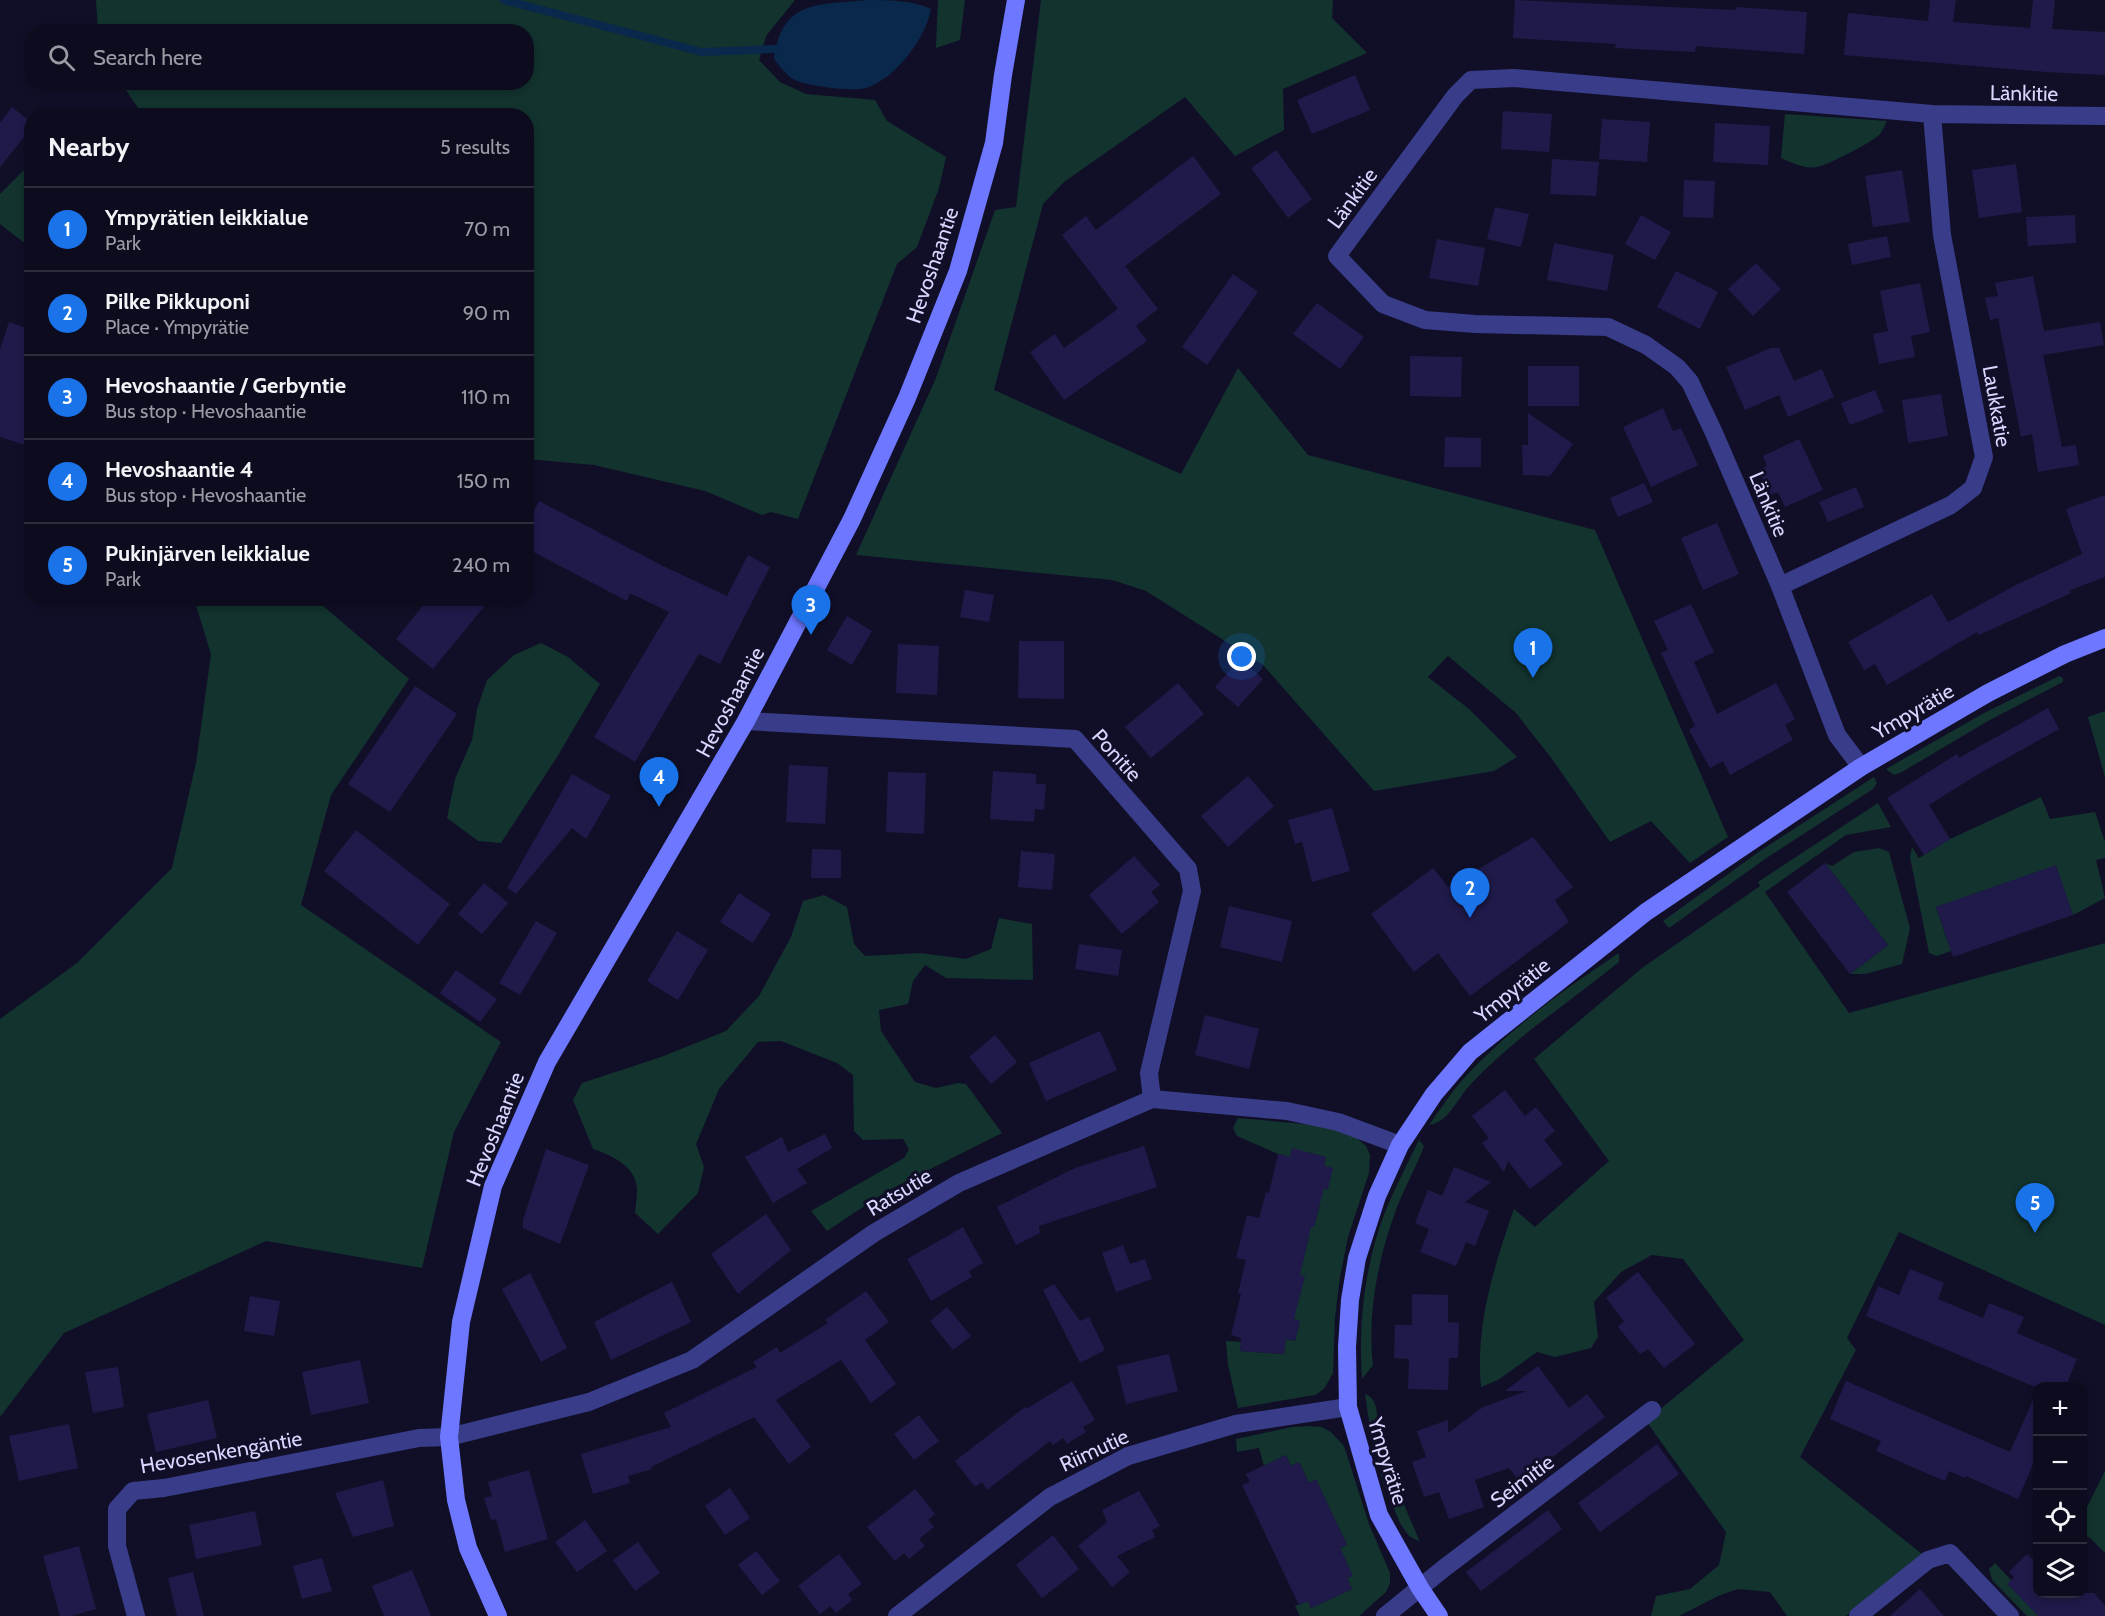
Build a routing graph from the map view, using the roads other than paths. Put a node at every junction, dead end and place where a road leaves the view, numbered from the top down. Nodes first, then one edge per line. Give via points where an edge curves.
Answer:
1 (1016, 0) edge
2 (1932, 114) junction
3 (2105, 116) edge
4 (1780, 586) junction
5 (2105, 638) edge
6 (746, 721) junction
7 (1862, 767) junction
8 (1152, 1099) junction
9 (1400, 1145) junction
10 (1348, 1407) junction
11 (1652, 1410) dead end
12 (449, 1437) junction
13 (1420, 1588) junction
14 (136, 1616) edge
15 (498, 1616) edge
16 (897, 1616) edge
17 (1385, 1616) edge
18 (1440, 1616) edge
19 (1858, 1616) edge
20 (2010, 1616) edge

1 - 6 street, Hevoshaantie via 994,143 958,271 907,398 852,519
2 - 3 street, Länkitie
2 - 4 street, Laukkatie via 1942,235 1984,457 1973,488 1951,506
2 - 4 street, Länkitie via 1514,78 1471,80 1455,96 1337,256 1383,304 1425,320 1608,327 1646,345 1677,367 1700,403
4 - 7 street, Länkitie via 1837,735
5 - 7 street, Ympyrätie via 1988,693
6 - 8 street, Ponitie via 1075,739 1188,869 1192,891 1149,1073
6 - 12 street, Hevoshaantie via 547,1062 493,1186 461,1322
7 - 9 street, Ympyrätie via 1646,912 1470,1052 1434,1094
8 - 9 street, Ratsutie via 1287,1111 1338,1122
8 - 12 street, Ratsutie via 959,1183 874,1233 692,1360 589,1402
9 - 10 street, Ympyrätie via 1377,1197 1357,1258 1347,1335
10 - 13 street, Ympyrätie via 1379,1515
10 - 16 street, Riimutie via 1236,1425 1128,1456 1050,1497
11 - 13 street, Seimitie
12 - 14 street, Hevosenkengäntie via 420,1438 133,1491 117,1509 117,1546
12 - 15 street, Hevoshaantie via 456,1500 468,1548
13 - 17 street, Seimitie
13 - 18 street, Ympyrätie
19 - 20 street via 1928,1560 1950,1553

